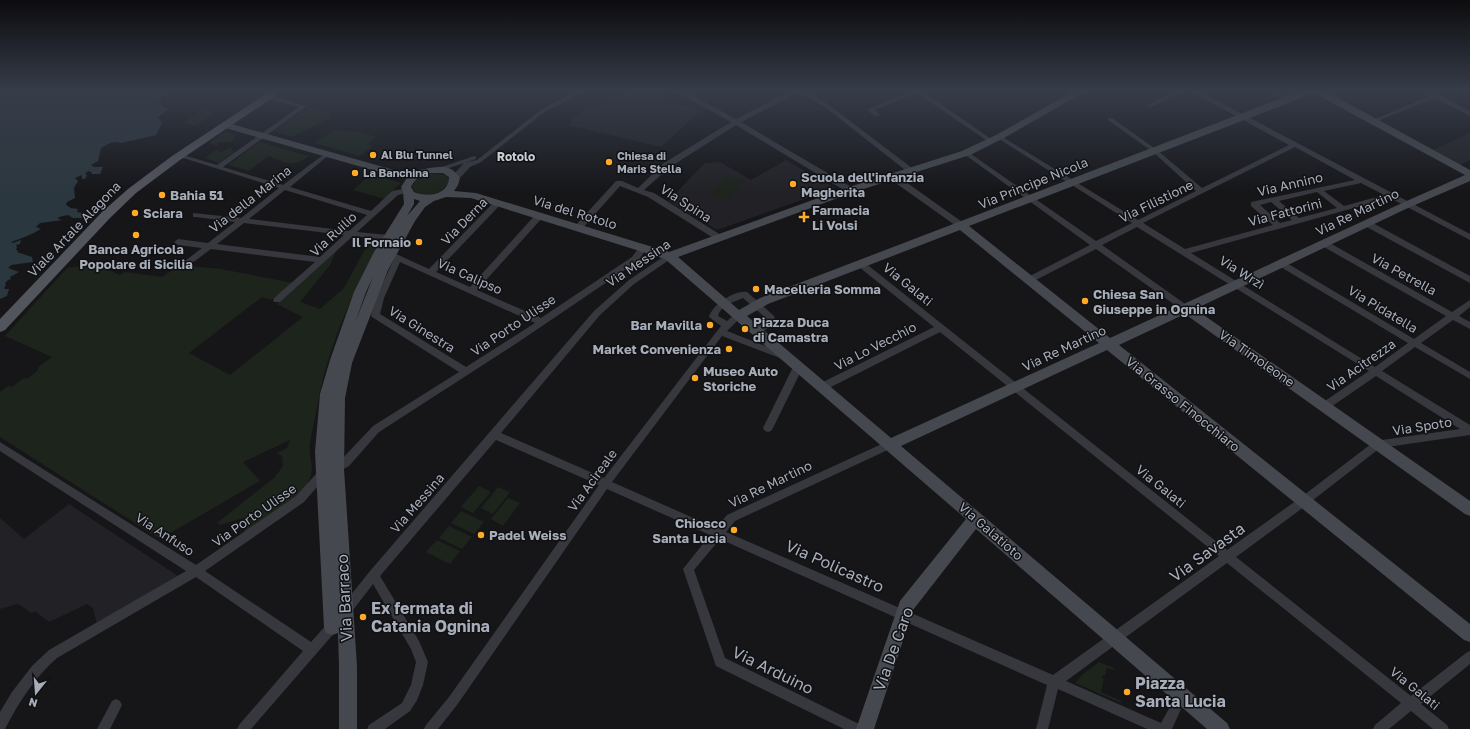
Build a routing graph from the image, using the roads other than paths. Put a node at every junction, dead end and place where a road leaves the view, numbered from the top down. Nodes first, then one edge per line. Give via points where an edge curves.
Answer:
1 (279, 124) edge
2 (526, 124) edge
3 (733, 124) edge
4 (740, 124) edge
5 (851, 124) edge
6 (971, 124) edge
7 (1022, 124) edge
8 (1117, 124) edge
9 (1228, 124) edge
10 (1255, 124) edge
11 (1378, 124) edge
12 (225, 125) joint
13 (263, 136) junction
14 (995, 139) junction
15 (1294, 145) junction
16 (1155, 151) junction
17 (966, 152) junction
18 (327, 154) junction
19 (489, 154) junction
20 (178, 157) junction
21 (218, 167) junction
22 (437, 170) junction
23 (912, 171) junction
24 (394, 173) junction
25 (419, 173) junction
26 (1470, 176) edge
27 (893, 177) junction
28 (1363, 180) junction
29 (455, 181) junction
30 (1072, 182) junction
31 (284, 188) junction
32 (407, 189) junction
33 (640, 190) junction
34 (850, 190) junction
35 (1318, 190) junction
36 (1202, 192) junction
37 (444, 194) junction
38 (1392, 195) junction
39 (472, 196) junction
40 (431, 198) junction
41 (1031, 199) junction
42 (1273, 200) junction
43 (498, 203) junction
44 (1408, 204) junction
45 (1343, 209) junction
46 (372, 214) junction
47 (196, 215) dead end
48 (540, 216) junction
49 (241, 221) junction
50 (1298, 221) junction
51 (1138, 223) junction
52 (1366, 223) junction
53 (962, 226) junction
54 (1278, 226) junction
55 (578, 228) junction
56 (350, 234) junction
57 (718, 237) junction
58 (1470, 237) edge
59 (388, 238) junction
60 (178, 242) dead end
61 (1325, 244) junction
62 (1096, 245) junction
63 (210, 246) junction
64 (643, 248) junction
65 (1185, 252) junction
66 (669, 256) junction
67 (394, 257) junction
68 (322, 260) junction
69 (188, 263) dead end
70 (1282, 264) junction
71 (862, 265) junction
72 (430, 273) junction
73 (1029, 280) junction
74 (1470, 280) edge
75 (1237, 284) junction
76 (472, 291) junction
77 (380, 298) junction
78 (277, 300) dead end
79 (722, 301) junction
80 (761, 303) junction
81 (1470, 303) edge
82 (366, 308) junction
83 (1186, 308) junction
84 (738, 316) junction
85 (1453, 316) junction
86 (541, 322) junction
87 (1470, 326) edge
88 (0, 327) edge
89 (723, 328) junction
90 (940, 328) junction
91 (758, 333) junction
92 (1415, 343) junction
93 (1108, 344) junction
94 (786, 357) junction
95 (798, 367) junction
96 (1376, 371) junction
97 (466, 372) junction
98 (1470, 376) edge
99 (822, 387) junction
100 (1015, 387) junction
101 (1325, 406) junction
102 (768, 428) dead end
103 (1470, 430) edge
104 (495, 435) junction
105 (1378, 444) junction
106 (889, 445) junction
107 (0, 446) edge
108 (331, 471) junction
109 (606, 483) junction
110 (1304, 501) junction
111 (1470, 509) edge
112 (976, 518) junction
113 (719, 534) junction
114 (1227, 556) junction
115 (196, 571) junction
116 (374, 575) junction
117 (345, 611) junction
118 (902, 614) junction
119 (332, 627) joint
120 (1470, 634) edge
121 (1116, 638) junction
122 (312, 650) junction
123 (1470, 657) edge
124 (1053, 682) junction
125 (1411, 703) junction
126 (116, 705) dead end
127 (1176, 709) dead end
128 (0, 725) edge
129 (349, 728) edge
130 (103, 729) edge
131 (243, 729) edge
132 (373, 729) edge
133 (430, 729) edge
134 (857, 729) edge
135 (865, 729) edge
136 (1042, 729) edge
137 (1161, 729) edge
138 (1164, 729) edge
139 (1221, 729) edge
140 (1379, 729) edge
141 (1443, 729) edge

1 - 13 street
2 - 19 street
3 - 33 street via 667,165
4 - 34 street
5 - 23 street
6 - 14 street, Via Wrzì
7 - 14 main road, Via Messina
8 - 16 street
9 - 16 main road, Via Principe Nicola
10 - 15 street
11 - 26 main road
12 - 13 main road
12 - 20 main road, Viale Artale Alagona
13 - 18 main road
13 - 21 street
14 - 17 main road, Via Messina
14 - 30 street, Via Wrzì
15 - 28 street
15 - 36 street, Via Filistione
16 - 30 main road, Via Principe Nicola
16 - 36 street
17 - 23 main road, Via Messina
17 - 41 street, Via Timoleone
18 - 24 main road
18 - 31 street, Via della Marina
19 - 22 street
19 - 29 street via 467,166
20 - 21 street
20 - 88 main road, Viale Artale Alagona via 117,204
21 - 31 street
22 - 25 main road
22 - 29 main road via 449,172
23 - 27 main road, Via Messina
24 - 25 main road
24 - 32 main road via 405,180
25 - 32 main road via 410,179
26 - 44 main road, Via Re Martino
27 - 34 main road, Via Messina
27 - 53 street, Via Grasso Finocchiaro
28 - 35 street, Via Annino
28 - 38 street
29 - 37 main road
29 - 39 main road via 456,186
30 - 41 main road, Via Principe Nicola
30 - 51 street, Via Wrzì
31 - 46 street
31 - 49 street, Via della Marina
32 - 40 main road via 417,197
32 - 46 street, Via Ruilio via 394,193
32 - 59 main road via 409,204
33 - 55 street, Via Spina via 619,182
33 - 57 street, Via Spina via 651,194
34 - 57 main road, Via Messina
35 - 42 street, Via Annino
35 - 45 street
36 - 51 street, Via Filistione
37 - 39 main road
37 - 40 main road
38 - 44 street
38 - 45 street, Via Fattorini
39 - 43 main road, Via del Rotolo
40 - 67 main road via 410,220
41 - 53 main road, Via Principe Nicola
41 - 62 street, Via Timoleone
42 - 50 street
42 - 54 street, Via Annino via 1254,204
43 - 48 main road, Via del Rotolo
43 - 72 street, Via Derna
44 - 52 main road, Via Re Martino
44 - 58 street
45 - 50 street, Via Fattorini
46 - 56 street, Via Ruilio
47 - 49 street
48 - 55 main road, Via del Rotolo
48 - 76 street
49 - 56 street
49 - 63 street, Via della Marina
50 - 54 street, Via Fattorini
51 - 62 street, Via Filistione
51 - 65 street, Via Wrzì
52 - 61 main road, Via Re Martino
52 - 74 street
53 - 71 main road, Via Principe Nicola
53 - 73 main road, Via Grasso Finocchiaro
54 - 65 street, Via Fattorini
55 - 64 main road, Via del Rotolo
56 - 59 street
56 - 68 street, Via Ruilio
57 - 66 main road, Via Messina
59 - 108 main road via 360,292 326,394 322,452
60 - 63 street
61 - 70 main road, Via Re Martino
61 - 85 street, Via Petrella
62 - 73 street, Via Filistione
62 - 83 street, Via Timoleone
63 - 68 street
63 - 69 street, Via della Marina
64 - 66 main road, Via del Rotolo
64 - 86 street, Via Porto Ulisse via 635,259
65 - 75 street, Via Wrzì
66 - 79 main road
66 - 104 street, Via Messina via 612,296
67 - 72 street, Via Calipso
67 - 77 street, Via Ginestra
67 - 82 main road
68 - 78 street, Via Ruilio
70 - 75 main road, Via Re Martino
70 - 92 street, Via Pidatella
71 - 80 main road, Via Principe Nicola
71 - 90 street, Via Galati
72 - 76 street, Via Calipso
73 - 93 main road, Via Grasso Finocchiaro
75 - 83 main road, Via Re Martino
75 - 96 street, Via Wrzì
76 - 86 street, Via Calipso
77 - 82 street
77 - 97 street, Via Ginestra via 375,315
79 - 80 street via 744,294
79 - 84 main road, Via Galatioto
79 - 89 street via 713,317
80 - 84 main road, Via Principe Nicola
80 - 91 street via 771,318
81 - 85 street, Via Acitrezza
82 - 108 main road via 341,382
83 - 93 main road, Via Re Martino
83 - 101 main road, Via Timoleone
84 - 89 street, Via Acireale
84 - 91 main road, Via Galatioto
85 - 87 street, Via Petrella
85 - 92 street, Via Acitrezza
86 - 97 street, Via Porto Ulisse
89 - 94 street
89 - 109 street, Via Acireale
90 - 99 street, Via Lo Vecchio
90 - 100 street, Via Galati
91 - 94 main road, Via Galatioto
92 - 96 street, Via Acitrezza
92 - 98 street, Via Pidatella
93 - 100 main road, Via Re Martino
93 - 110 main road, Via Grasso Finocchiaro
94 - 95 main road, Via Galatioto
95 - 99 main road, Via Galatioto
95 - 102 street
96 - 101 street, Via Acitrezza
96 - 103 street, Via Wrzì
97 - 108 street, Via Porto Ulisse via 376,428 344,464
99 - 106 main road, Via Galatioto
100 - 106 main road, Via Re Martino
100 - 114 street, Via Galati
101 - 105 main road, Via Timoleone
103 - 105 street, Via Spoto
104 - 109 street, Via Policastro
104 - 116 street, Via Messina
105 - 110 street, Via Savasta
105 - 111 main road, Via Timoleone
106 - 112 main road, Via Galatioto
106 - 113 street, Via Re Martino via 731,518
107 - 115 street, Via Anfuso
108 - 115 street, Via Porto Ulisse via 316,480 308,493 300,499
108 - 117 main road, Via Barraco
108 - 119 main road, Via Barraco
109 - 113 street, Via Policastro
109 - 133 street, Via Acireale via 453,701
110 - 114 street, Via Savasta
110 - 120 main road, Via Grasso Finocchiaro
112 - 118 main road, Via De Caro
112 - 121 main road, Via Galatioto
113 - 118 street, Via Policastro
113 - 134 street, Via Arduino via 688,569 720,662
114 - 121 street, Via Savasta
114 - 125 street, Via Galati
115 - 122 street, Via Anfuso
115 - 128 street, Via Porto Ulisse via 46,659 15,696
116 - 117 street, Via Messina
116 - 132 street via 415,645 422,662 417,685 406,707
117 - 129 main road, Via Barraco
118 - 124 street, Via Policastro
118 - 135 main road, Via De Caro
119 - 122 street
121 - 124 street, Via Savasta
121 - 139 main road, Via Galatioto
122 - 131 street
123 - 125 street
124 - 136 street
124 - 137 street, Via Policastro
125 - 140 street
125 - 141 street, Via Galati
126 - 130 street
127 - 138 street

